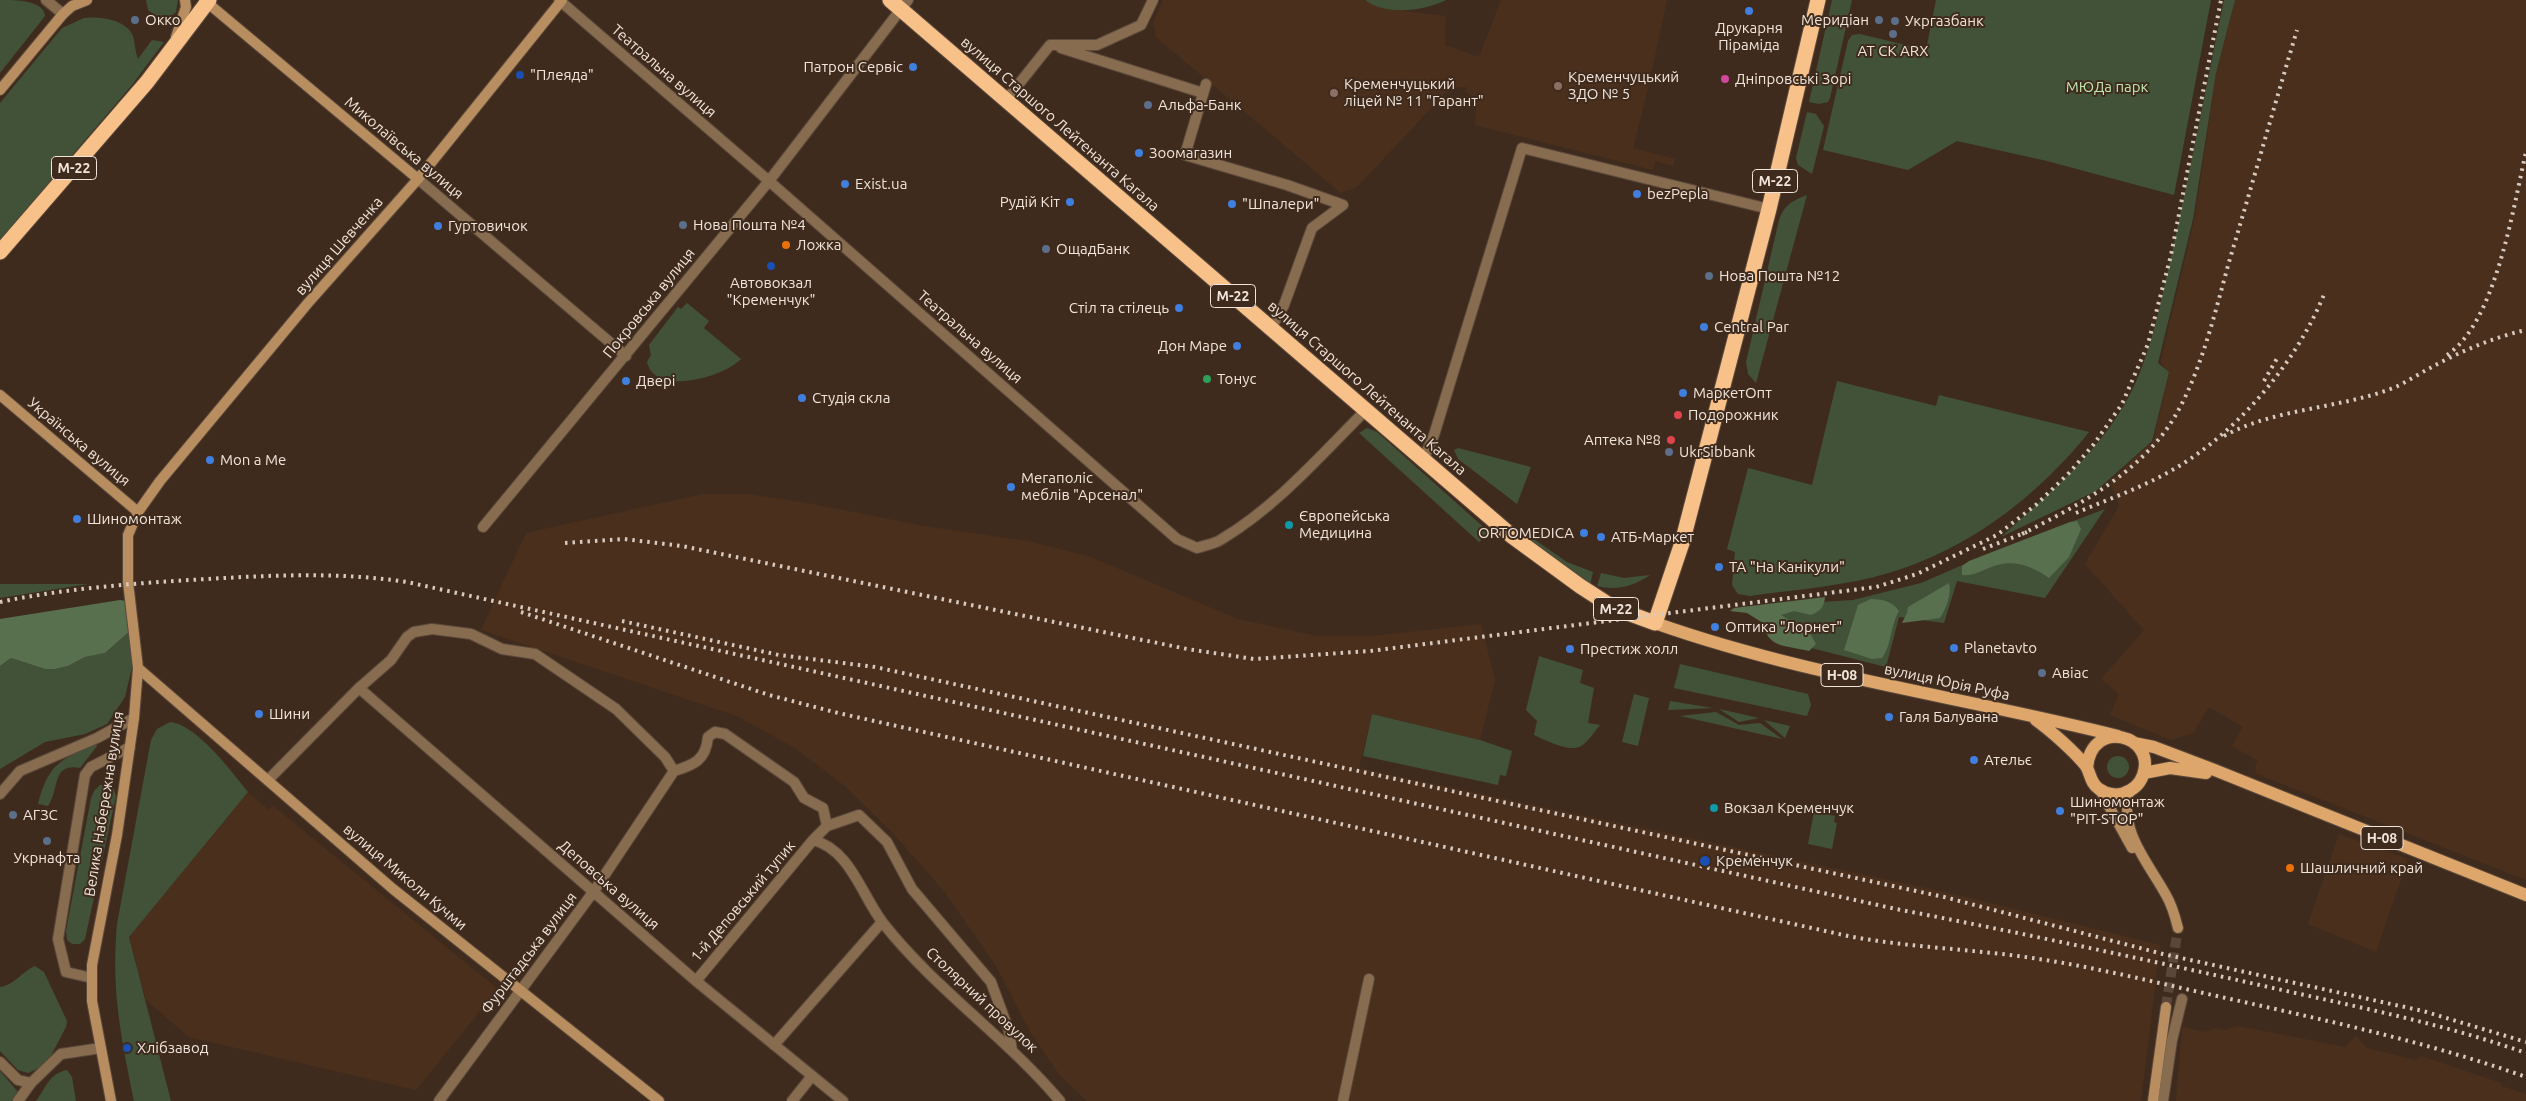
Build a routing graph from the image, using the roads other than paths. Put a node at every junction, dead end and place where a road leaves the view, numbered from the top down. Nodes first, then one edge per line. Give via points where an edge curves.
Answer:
1 (46, 0) edge
2 (86, 0) edge
3 (185, 0) edge
4 (1153, 0) edge
5 (1818, 0) edge
6 (207, 1) edge
7 (561, 1) edge
8 (899, 3) edge
9 (63, 14) junction
10 (1050, 45) junction
11 (172, 50) junction
12 (0, 90) edge
13 (1006, 100) junction
14 (418, 179) junction
15 (769, 181) junction
16 (1769, 209) junction
17 (0, 252) edge
18 (1271, 328) junction
19 (626, 356) junction
20 (0, 395) edge
21 (1366, 410) junction
22 (1422, 460) junction
23 (138, 512) junction
24 (483, 527) dead end
25 (1655, 623) junction
26 (138, 668) junction
27 (359, 688) junction
28 (2032, 717) junction
29 (134, 718) junction
30 (2118, 736) junction
31 (2134, 743) junction
32 (130, 747) junction
33 (2087, 768) junction
34 (674, 771) junction
35 (2144, 773) junction
36 (2238, 779) junction
37 (268, 780) junction
38 (2100, 790) junction
39 (2129, 791) junction
40 (0, 794) edge
41 (827, 826) junction
42 (813, 840) junction
43 (2140, 855) junction
44 (594, 892) junction
45 (2526, 895) edge
46 (882, 922) junction
47 (2178, 928) tunnel mouth
48 (92, 978) junction
49 (1369, 979) dead end
50 (696, 981) junction
51 (518, 991) junction
52 (2182, 999) dead end
53 (2166, 1008) tunnel mouth
54 (774, 1045) junction
55 (101, 1048) junction
56 (1012, 1051) junction
57 (0, 1062) edge
58 (812, 1076) junction
59 (31, 1083) junction
60 (18, 1101) edge
61 (111, 1101) edge
62 (439, 1101) edge
63 (659, 1101) edge
64 (792, 1101) edge
65 (843, 1101) edge
66 (1060, 1101) edge
67 (1343, 1101) edge
68 (2153, 1101) edge
69 (2163, 1101) edge

1 - 9 street
2 - 9 street
3 - 11 street via 186,7
4 - 10 street via 1141,25 1097,45
5 - 16 highway, М-22
6 - 11 highway, М-22
6 - 14 street, Миколаївська вулиця
7 - 14 street, вулиця Шевченка
7 - 15 street, Театральна вулиця
8 - 13 highway, вулиця Старшого Лейтенанта Кагала / М-22
8 - 15 street, Покровська вулиця
9 - 12 street
10 - 13 street
10 - 18 street via 1205,89 1185,155 1343,205 1312,228 1284,305
11 - 17 highway, М-22
13 - 18 highway, вулиця Старшого Лейтенанта Кагала / М-22
14 - 19 street, Миколаївська вулиця
14 - 23 street, вулиця Шевченка via 308,303
15 - 19 street, Покровська вулиця
15 - 21 street, Театральна вулиця via 1177,539 1197,548 1221,540 1264,508
16 - 22 street via 1522,148 1434,435
16 - 25 highway, М-22 via 1682,543
18 - 21 highway, вулиця Старшого Лейтенанта Кагала / М-22
19 - 24 street, Покровська вулиця
20 - 23 street, Українська вулиця
21 - 22 highway, вулиця Старшого Лейтенанта Кагала / М-22
22 - 25 highway, вулиця Старшого Лейтенанта Кагала / М-22 via 1513,537 1580,586 1614,608
23 - 26 street, Велика Набережна вулиця via 128,535 128,582
25 - 28 main road, вулиця Юрія Руфа / Н-08 via 1839,675
26 - 29 street, Велика Набережна вулиця
26 - 37 street, вулиця Миколи Кучми
27 - 34 street via 391,660 414,632 432,629 471,634 502,649 535,654 564,673 616,709 665,757
27 - 37 street
27 - 44 street, Деповська вулиця
28 - 30 main road, вулиця Юрія Руфа / Н-08
28 - 33 main road, Н-08
29 - 32 street, Велика Набережна вулиця
29 - 40 street via 97,738 20,771
30 - 31 main road, Н-08
30 - 33 main road via 2099,742 2092,749
31 - 35 main road via 2143,756
31 - 36 main road, Н-08 via 2154,747
32 - 48 street, Велика Набережна вулиця via 117,835 97,931
32 - 48 street via 92,767 84,775 58,939 66,972
33 - 38 main road, Н-08 via 2091,780
34 - 41 street via 699,759 707,750 708,738 715,732 725,734 794,782 804,798 823,808
34 - 44 street, Фурштадська вулиця
35 - 36 main road, Н-08 via 2170,768
35 - 39 main road via 2136,787
36 - 45 main road, Н-08
37 - 51 street, вулиця Миколи Кучми via 393,889
38 - 39 main road via 2114,794
38 - 43 street via 2124,837
39 - 43 street via 2126,801 2128,821
41 - 42 street, 1-й Деповський тупик
41 - 56 street via 859,815 887,842 912,889 991,982 1010,1031
42 - 46 street, Столярний провулок via 834,850 855,876
42 - 50 street, 1-й Деповський тупик
43 - 47 street via 2167,895
44 - 50 street, Деповська вулиця
44 - 51 street, Фурштадська вулиця
46 - 54 street
46 - 56 street, Столярний провулок via 933,977
48 - 55 street, Велика Набережна вулиця via 92,1001
49 - 67 street
50 - 54 street, Деповська вулиця
51 - 62 street, Фурштадська вулиця
51 - 63 street, вулиця Миколи Кучми
52 - 69 street
53 - 68 street
54 - 58 street, Деповська вулиця
55 - 59 street via 61,1054
55 - 61 street, Велика Набережна вулиця
56 - 66 street, Столярний провулок via 1034,1069
57 - 59 street via 18,1080
58 - 64 street
58 - 65 street, Деповська вулиця
59 - 60 street

